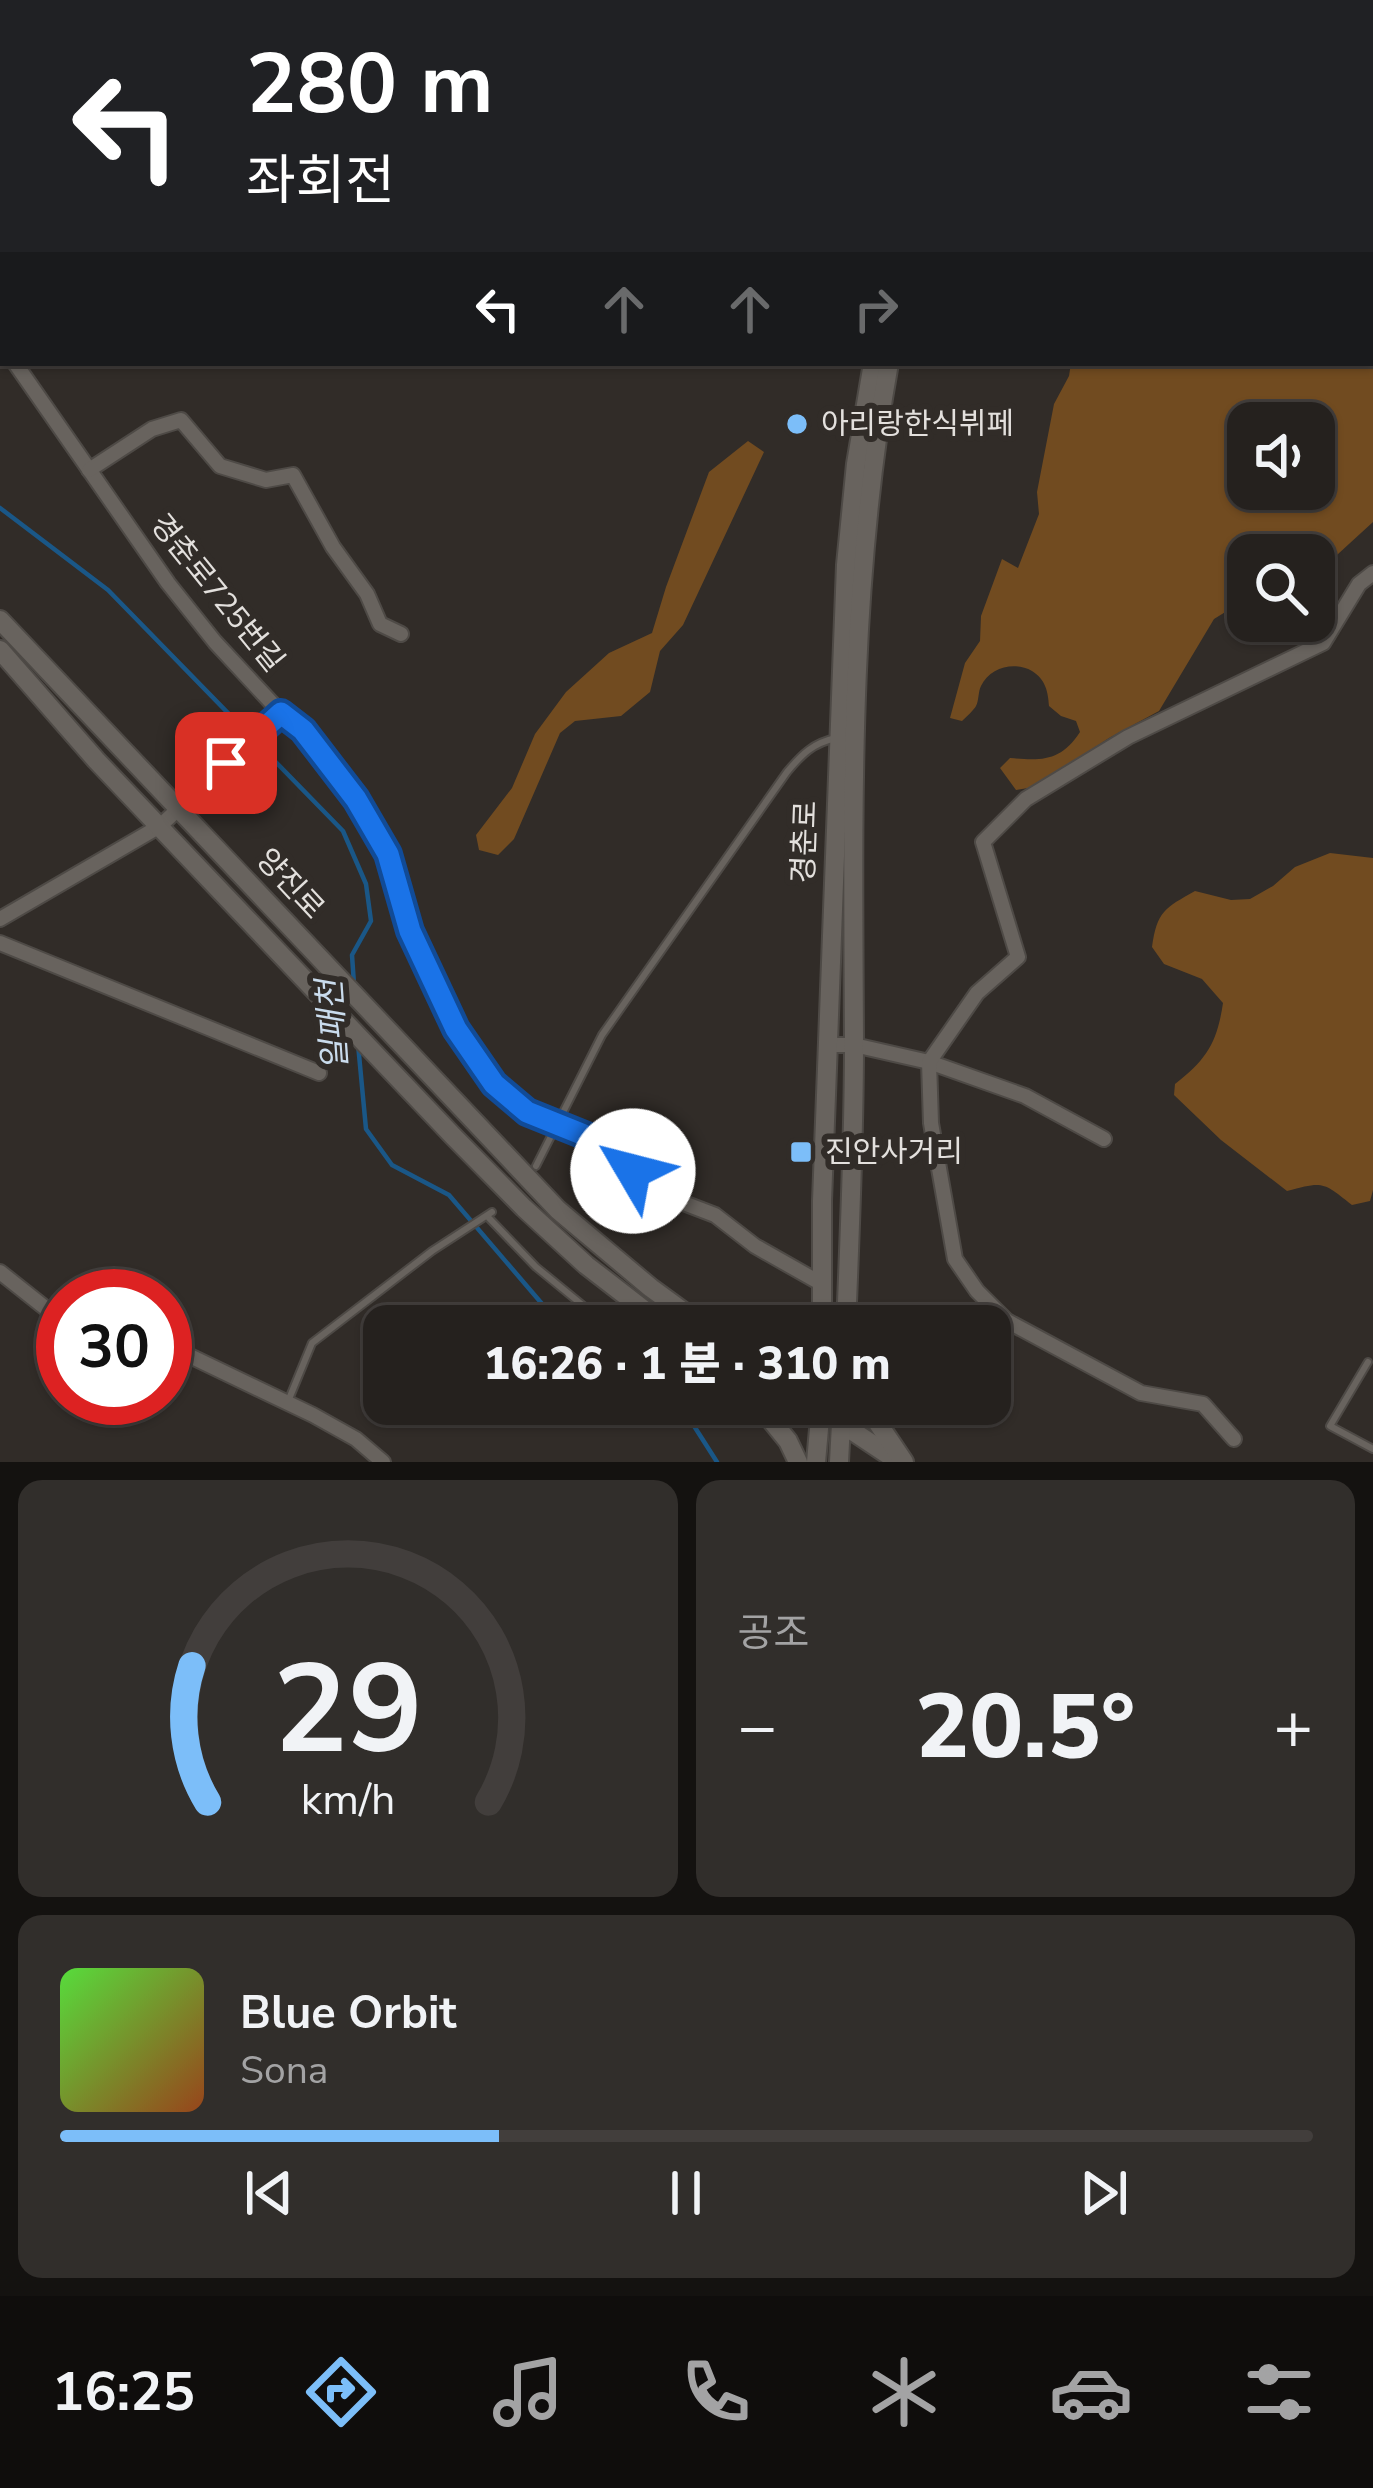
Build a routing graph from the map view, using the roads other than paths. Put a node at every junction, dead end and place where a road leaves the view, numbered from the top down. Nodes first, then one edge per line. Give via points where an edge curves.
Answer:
1 (17, 366) edge
2 (872, 366) edge
3 (889, 366) edge
4 (89, 470) junction
5 (1373, 573) edge
6 (0, 620) edge
7 (401, 634) dead end
8 (0, 650) edge
9 (278, 716) junction
10 (839, 738) junction
11 (178, 809) junction
12 (160, 826) junction
13 (0, 919) edge
14 (0, 943) edge
15 (828, 1045) junction
16 (854, 1045) junction
17 (929, 1062) junction
18 (319, 1073) dead end
19 (556, 1123) junction
20 (1104, 1139) dead end
21 (536, 1166) dead end
22 (0, 1272) edge
23 (822, 1284) junction
24 (36, 1301) edge
25 (582, 1305) edge
26 (638, 1305) edge
27 (674, 1305) edge
28 (820, 1305) edge
29 (847, 1305) edge
30 (192, 1357) edge
31 (1368, 1362) dead end
32 (287, 1402) junction
33 (775, 1425) edge
34 (817, 1425) edge
35 (841, 1425) edge
36 (855, 1425) edge
37 (878, 1425) edge
38 (1234, 1439) dead end
39 (1373, 1449) edge
40 (383, 1462) edge
41 (798, 1462) edge
42 (816, 1462) edge
43 (839, 1462) edge
44 (901, 1462) edge

1 - 4 street, 경춘로725번길
2 - 10 main road, 경춘로 via 848,545
3 - 16 main road, 경춘로 via 861,577
4 - 7 street via 152,429 182,420 220,466 266,479 293,475 380,624
4 - 9 street, 경춘로725번길 via 168,583
5 - 17 street via 1324,643 1127,737 1026,799 983,842 1018,957 977,993
6 - 11 main road, 양진로
8 - 12 main road, 양진로
9 - 11 street
9 - 19 street, 경춘로725번길 via 303,730 388,854 410,931 456,1029 494,1084 527,1112
10 - 15 main road, 경춘로
10 - 19 lane via 810,748 787,772 602,1035
11 - 12 street
11 - 27 main road, 양진로 via 558,1210
12 - 13 street
12 - 26 main road, 양진로 via 524,1208
14 - 18 street
15 - 16 street
15 - 23 main road, 경춘로
16 - 17 street
16 - 29 main road, 경춘로
17 - 20 street via 1025,1096
17 - 38 street via 955,1258 976,1291 1007,1322 1141,1393 1203,1404
19 - 21 lane
19 - 23 street, 경춘로725번길 via 604,1143 668,1197 715,1215
22 - 24 street
23 - 28 main road, 경춘로
25 - 32 lane via 490,1214 312,1343
30 - 32 street
31 - 39 lane via 1330,1426
32 - 40 street
33 - 41 main road
34 - 42 main road
35 - 43 main road
36 - 44 main road
37 - 44 main road

